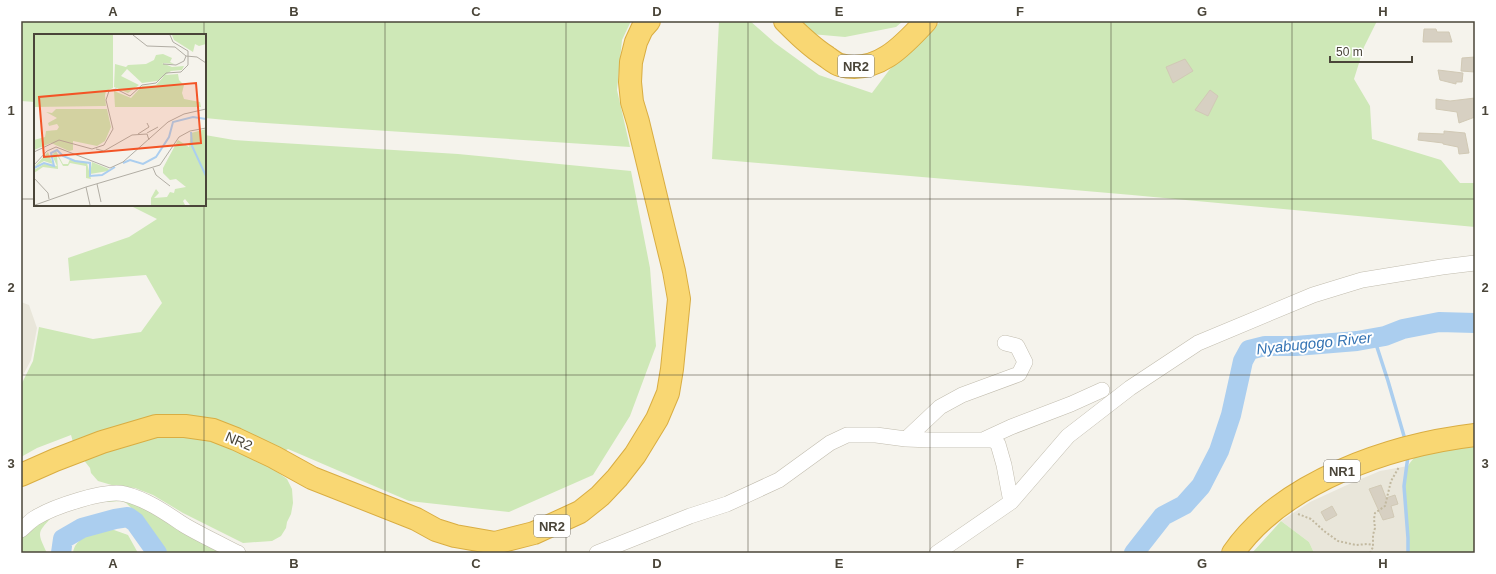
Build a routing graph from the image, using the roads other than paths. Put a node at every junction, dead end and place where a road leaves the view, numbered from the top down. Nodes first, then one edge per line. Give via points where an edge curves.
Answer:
1 (649, 21) edge
2 (784, 21) edge
3 (926, 21) edge
4 (1475, 264) edge
5 (1005, 343) dead end
6 (1102, 390) dead end
7 (1475, 435) edge
8 (906, 439) junction
9 (985, 439) junction
10 (21, 475) edge
11 (1011, 502) junction
12 (21, 530) edge
13 (501, 548) edge
14 (238, 553) edge
15 (597, 553) edge
16 (937, 553) edge
17 (1233, 553) edge

1 - 13 highway, NR2 / NR2 via 636,42 630,82 632,102 674,271 678,299 668,393 657,419 636,455 600,496 580,512
2 - 3 highway, NR2 / NR2 via 810,46 839,65 852,66 875,63 894,53
4 - 11 street via 1362,280 1313,295 1198,343 1130,388 1068,436
5 - 8 street via 1017,346 1025,362 1019,374 962,395 940,407
6 - 9 street
7 - 17 highway, NR1 via 1406,448 1359,463 1328,477 1292,498 1259,522
8 - 9 street
8 - 15 street via 847,435 816,452 779,480 727,504
9 - 11 street via 994,440 998,444
10 - 13 highway, NR2 / NR2 via 102,442 156,426 214,430 274,456 312,478 416,519 436,530
11 - 16 street
12 - 14 street via 35,518 59,507 100,495 122,493 149,504 199,534

